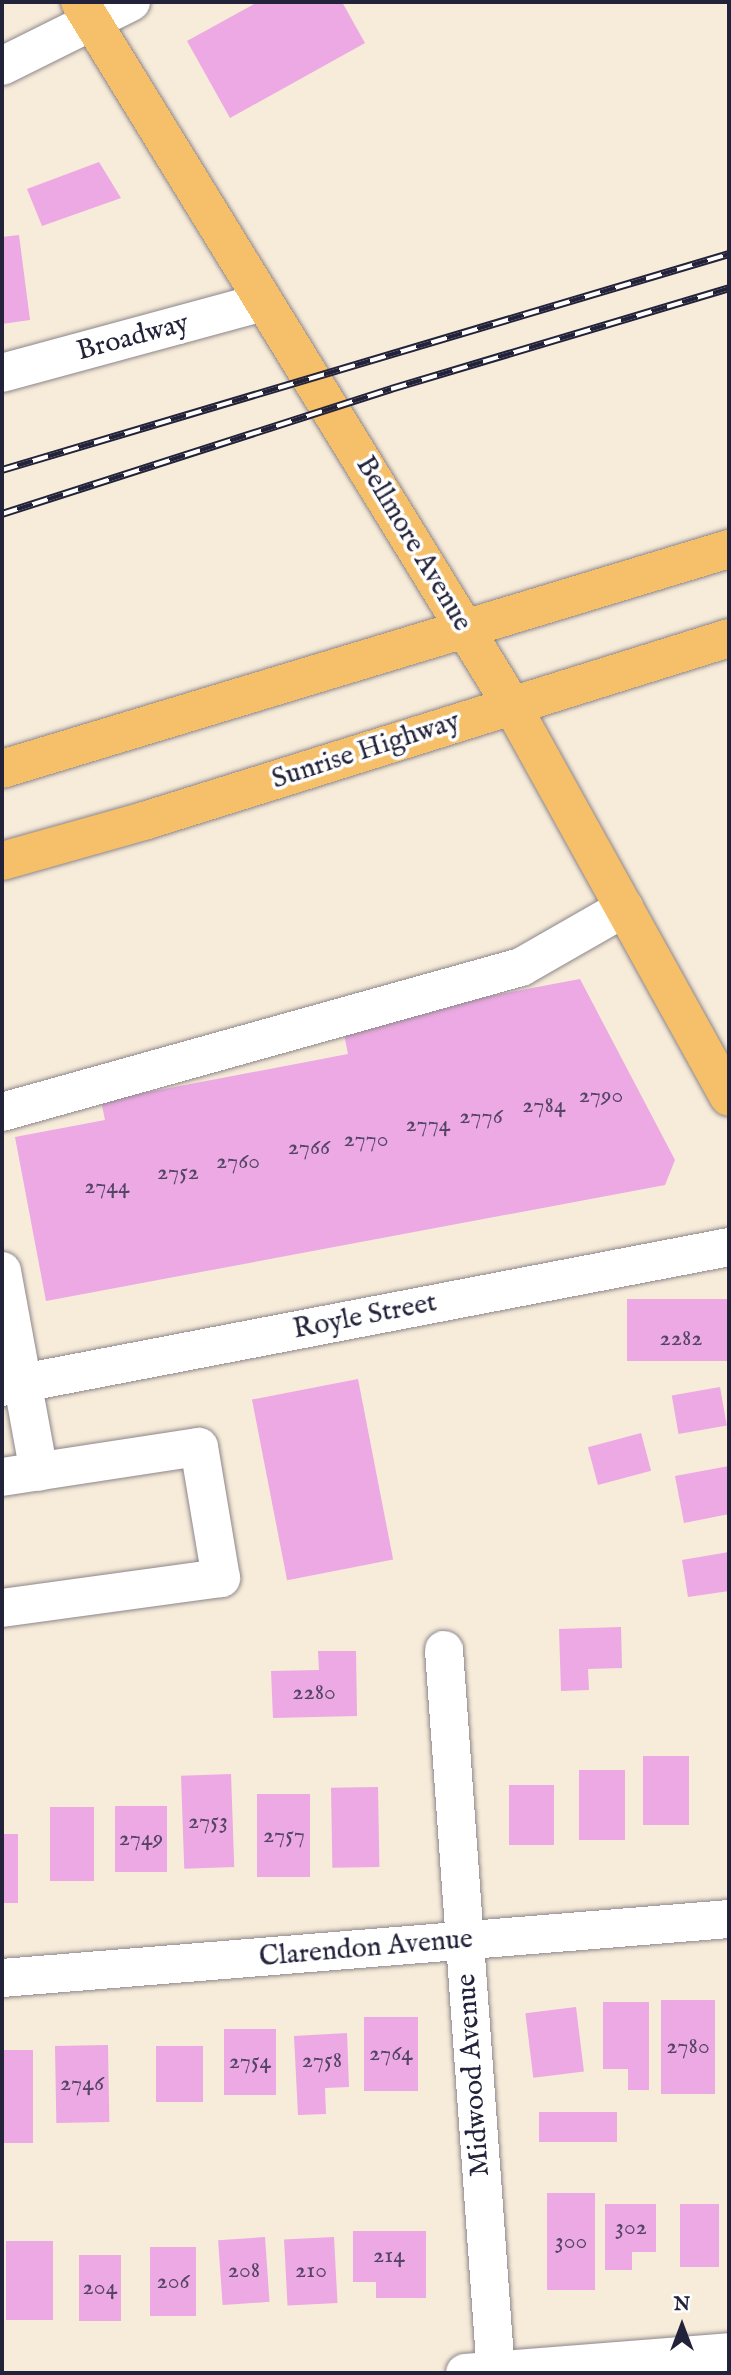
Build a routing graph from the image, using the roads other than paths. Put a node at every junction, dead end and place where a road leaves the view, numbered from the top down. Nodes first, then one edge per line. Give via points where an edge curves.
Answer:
1 (131, 2) edge
2 (85, 12) edge
3 (2, 66) edge
4 (264, 302) junction
5 (2, 373) edge
6 (729, 550) edge
7 (465, 630) junction
8 (729, 638) edge
9 (511, 704) junction
10 (2, 769) edge
11 (2, 861) edge
12 (624, 908) junction
13 (729, 1097) edge
14 (2, 1112) edge
15 (729, 1248) edge
16 (2, 1271) edge
17 (12, 1385) edge
18 (20, 1474) edge
19 (2, 1608) edge
20 (444, 1650) dead end
21 (729, 1919) edge
22 (465, 1941) junction
23 (2, 1978) edge
24 (729, 2352) edge
25 (485, 2372) edge

1 - 2 street
2 - 3 street
2 - 4 main road, Bellmore Avenue
4 - 5 street, Broadway
4 - 7 main road, Bellmore Avenue
6 - 7 main road
7 - 9 main road, Bellmore Avenue
7 - 10 main road
8 - 9 main road, Sunrise Highway
9 - 11 main road, Sunrise Highway via 144,821
9 - 12 main road, Bellmore Avenue
12 - 13 main road, Bellmore Avenue
12 - 14 street via 521,967
15 - 17 street, Royle Street
16 - 17 street
17 - 18 street
18 - 19 street via 200,1447 220,1578
20 - 22 street, Midwood Avenue
21 - 22 street, Clarendon Avenue
22 - 23 street, Clarendon Avenue
22 - 25 street, Midwood Avenue
24 - 25 street

